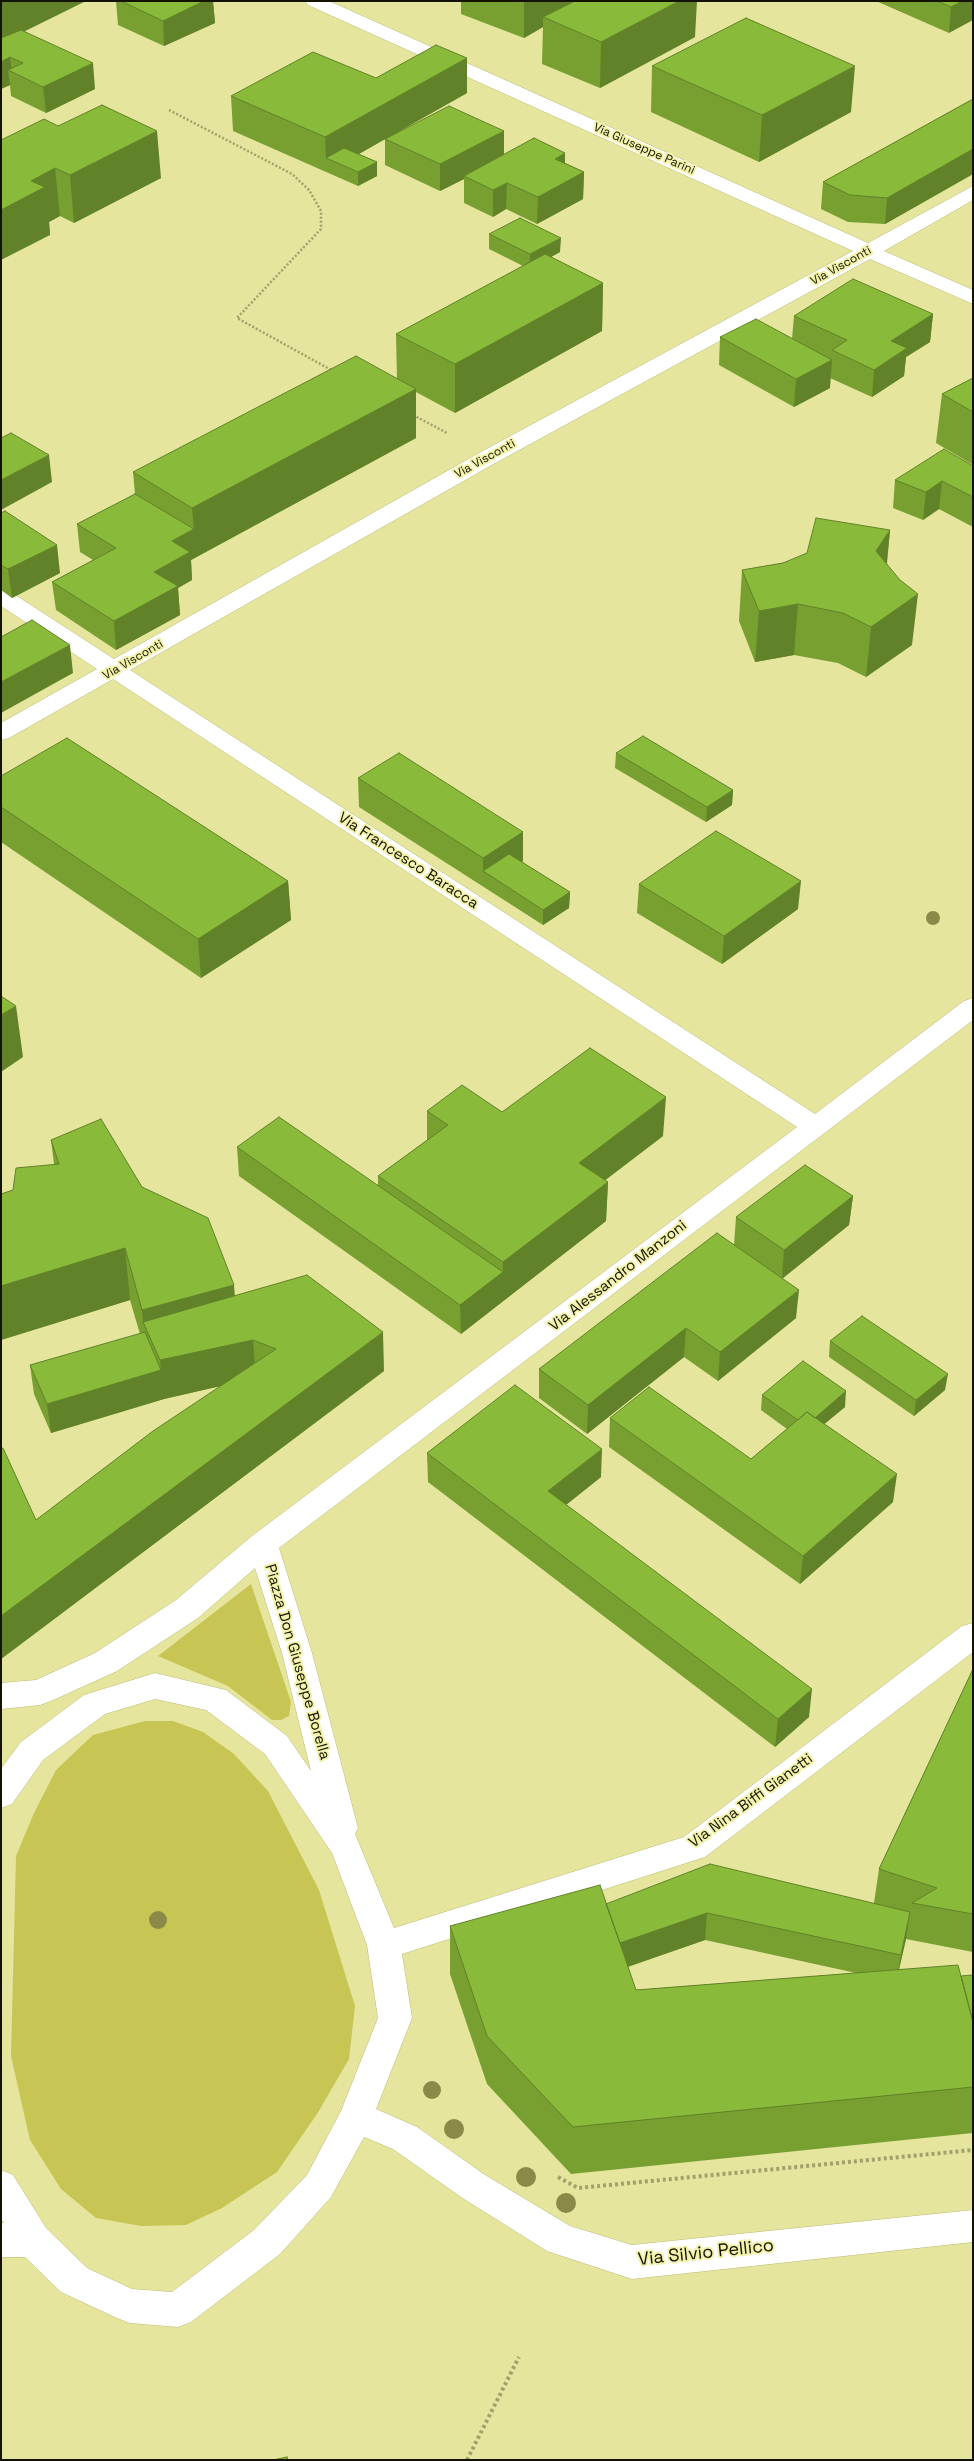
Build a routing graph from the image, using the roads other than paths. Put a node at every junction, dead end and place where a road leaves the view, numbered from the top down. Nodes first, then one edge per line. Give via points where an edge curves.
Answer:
1 (316, 1) edge
2 (973, 192) edge
3 (869, 251) junction
4 (973, 298) edge
5 (1, 596) edge
6 (116, 670) junction
7 (1, 733) edge
8 (973, 1007) edge
9 (814, 1126) junction
10 (263, 1544) junction
11 (973, 1635) edge
12 (1, 1696) edge
13 (1, 1795) edge
14 (346, 1847) junction
15 (384, 1945) junction
16 (356, 2117) junction
17 (1, 2186) edge
18 (973, 2226) edge
19 (17, 2240) edge

1 - 3 street, Via Giuseppe Parini
2 - 3 street, Via Visconti
3 - 4 street, Via Giuseppe Parini
3 - 6 street, Via Visconti via 489,457
5 - 6 street, Via Francesco Baracca
6 - 7 street, Via Visconti
6 - 9 street, Via Francesco Baracca
8 - 9 street, Via Alessandro Manzoni
9 - 10 street, Via Alessandro Manzoni
10 - 12 street, Piazza Don Giuseppe Borella via 187,1609 106,1662 40,1692
10 - 14 street, Piazza Don Giuseppe Borella via 298,1653
11 - 15 street, Via Nina Biffi Gianetti via 694,1847
13 - 14 street, Piazza Don Giuseppe Borella via 32,1751 95,1704 154,1686 215,1699 276,1745
14 - 15 street, Piazza Don Giuseppe Borella
15 - 16 street, Piazza Don Giuseppe Borella via 395,2018
16 - 18 street, Via Silvio Pellico via 406,2138 472,2186 560,2239 632,2262
16 - 19 street, Piazza Don Giuseppe Borella via 319,2186 267,2242 178,2310 130,2306 74,2280
17 - 19 street, Piazza Don Giuseppe Borella

